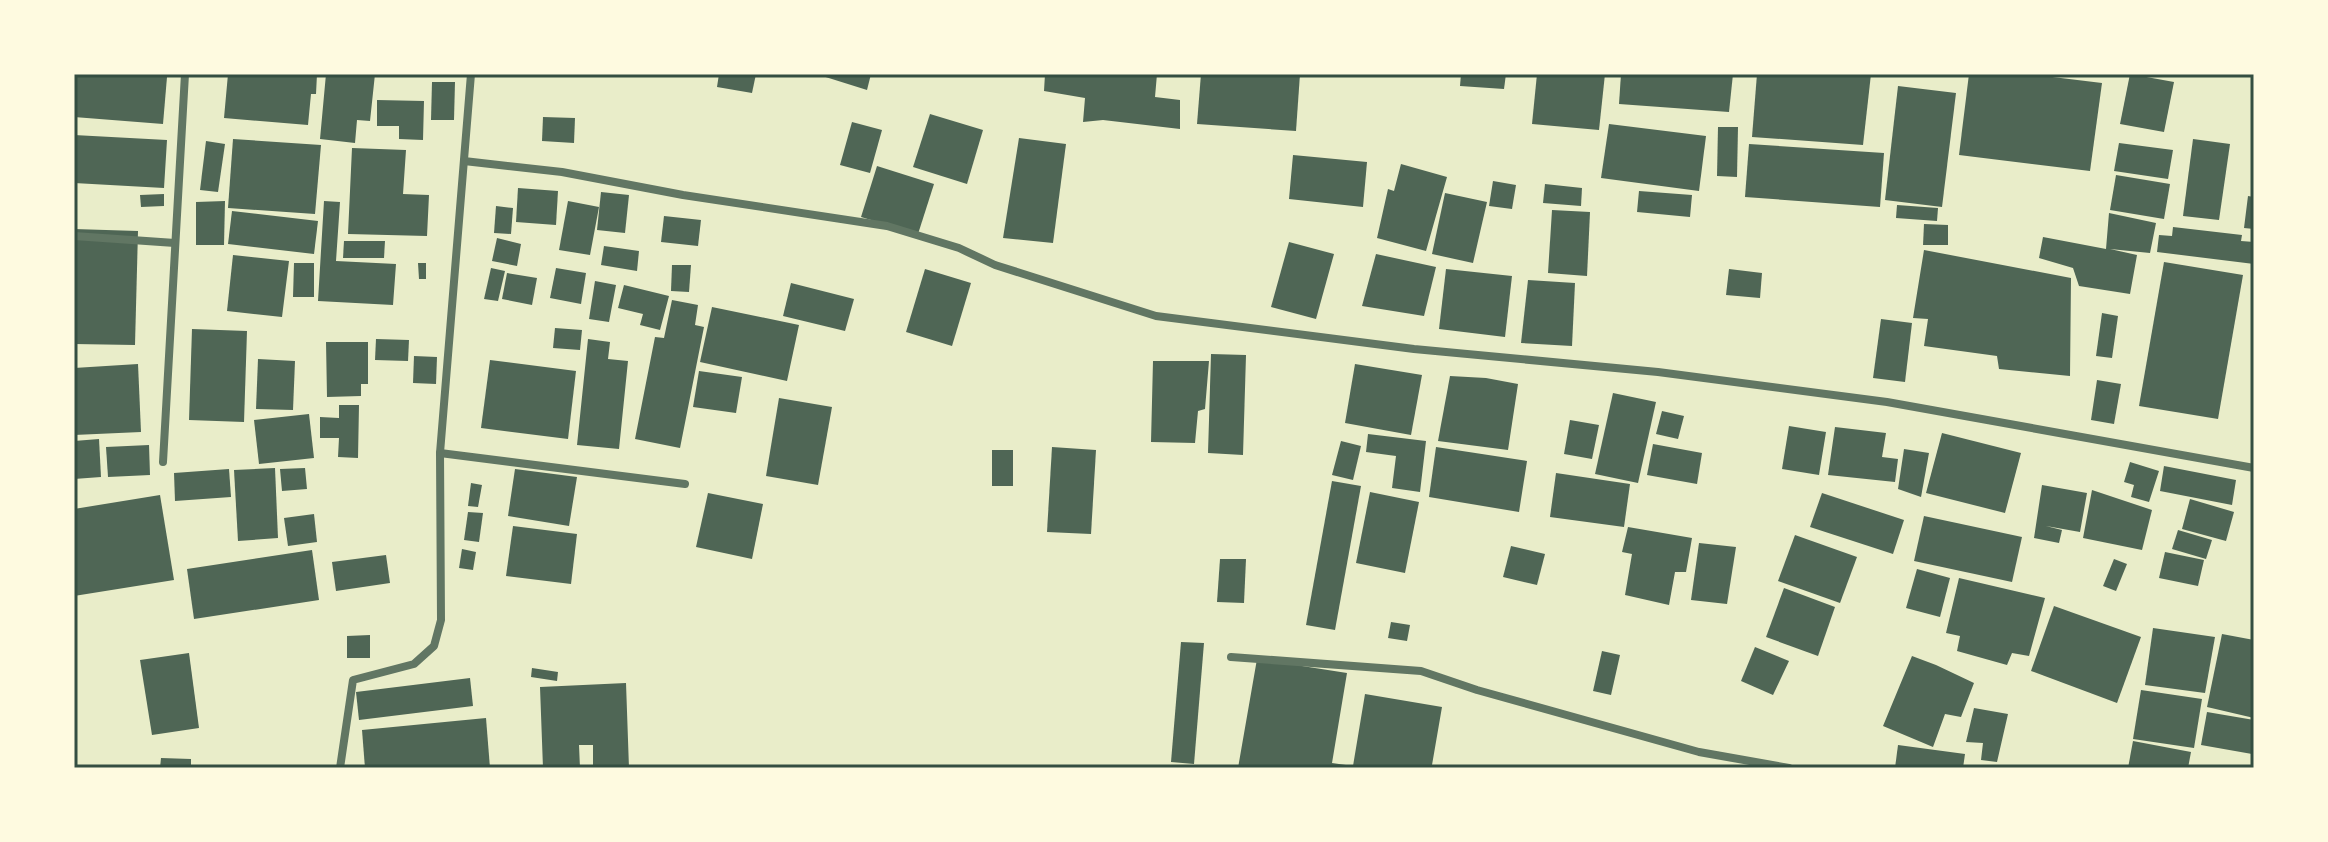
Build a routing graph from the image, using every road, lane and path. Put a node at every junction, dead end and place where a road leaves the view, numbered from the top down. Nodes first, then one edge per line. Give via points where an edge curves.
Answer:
1 (185, 74) edge
2 (471, 74) edge
3 (464, 161) junction
4 (74, 236) edge
5 (175, 243) junction
6 (440, 453) junction
7 (163, 462) dead end
8 (2254, 468) edge
9 (685, 484) dead end
10 (1231, 657) dead end
11 (340, 768) edge
12 (1789, 768) edge

1 - 5 street
2 - 3 street
3 - 6 street
3 - 8 street via 562,172 887,226 1156,316 1887,402
4 - 5 street
5 - 7 street
6 - 9 street
6 - 11 street via 441,620 434,646 414,664 353,680
10 - 12 street via 1421,671 1699,752

